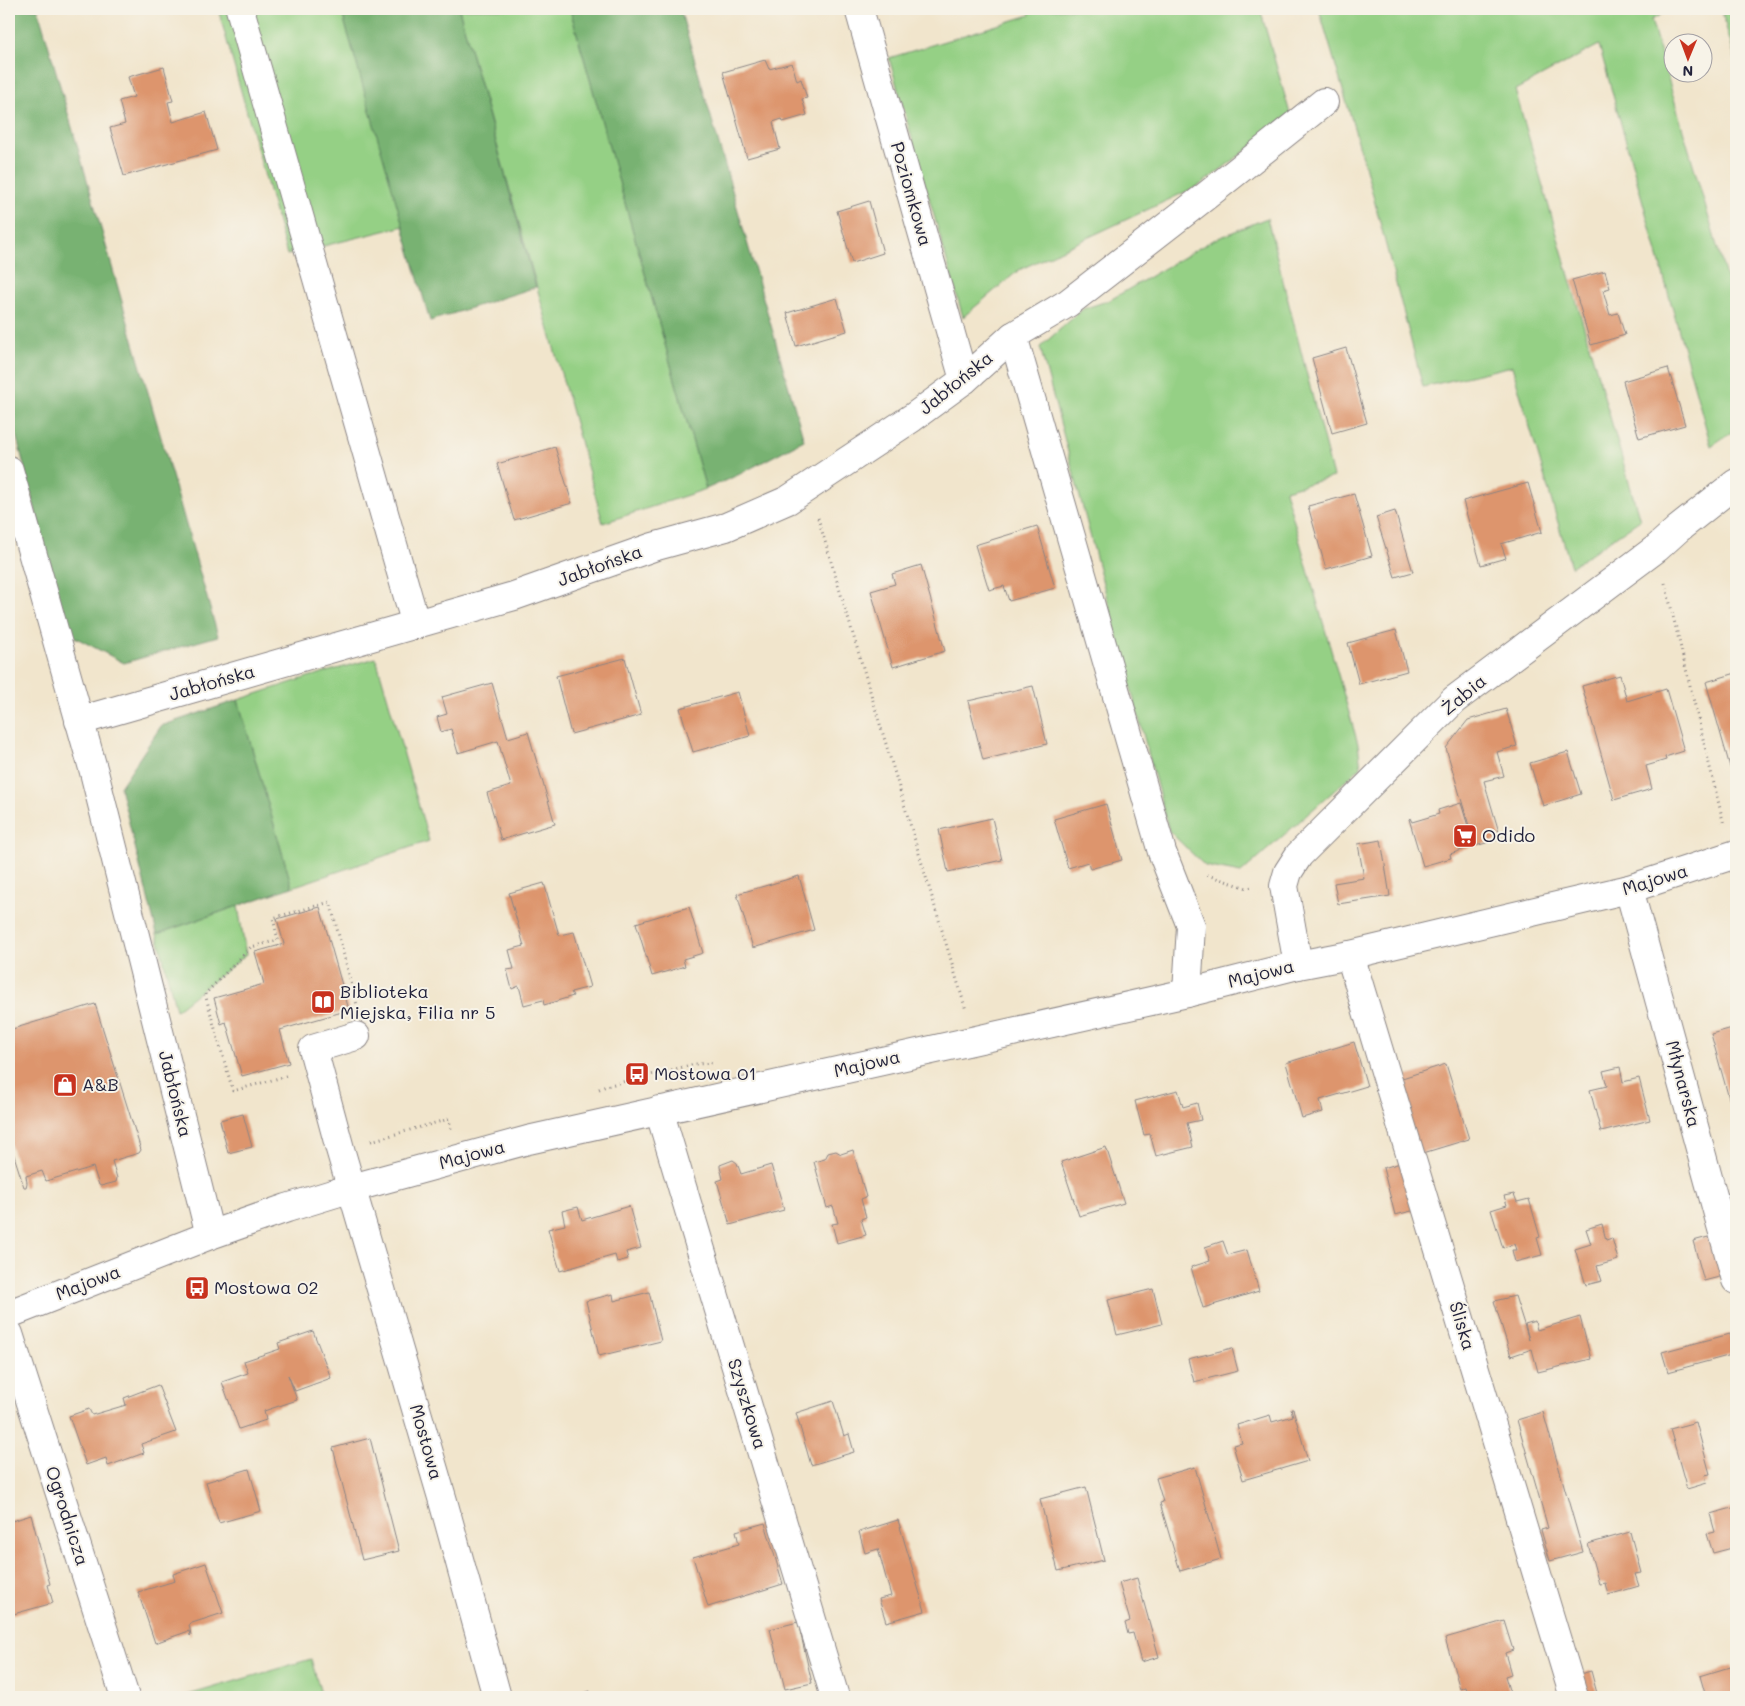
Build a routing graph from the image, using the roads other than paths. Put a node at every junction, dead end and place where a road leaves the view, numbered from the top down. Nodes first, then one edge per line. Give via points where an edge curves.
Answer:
1 (240, 9) edge
2 (859, 9) edge
3 (1324, 102) dead end
4 (1013, 336) junction
5 (964, 380) junction
6 (9, 470) edge
7 (1736, 483) edge
8 (416, 625) junction
9 (79, 721) junction
10 (1734, 855) edge
11 (1629, 889) junction
12 (1350, 954) junction
13 (1298, 965) junction
14 (1187, 993) junction
15 (356, 1036) road end
16 (659, 1110) junction
17 (352, 1188) junction
18 (210, 1235) junction
19 (1736, 1280) edge
20 (9, 1314) edge
21 (9, 1334) edge
22 (125, 1697) edge
23 (497, 1697) edge
24 (835, 1697) edge
25 (1574, 1697) edge

1 - 8 street
2 - 5 street, Poziomkowa
3 - 4 street, Jabłońska via 1068,303
4 - 5 street, Jabłońska
4 - 14 street via 1162,852 1191,926
5 - 8 street, Jabłońska via 788,500 726,527 653,547 514,596
6 - 9 street, Jabłońska
7 - 13 street, Żabia via 1657,548 1454,700 1299,855 1284,886
8 - 9 street, Jabłońska
9 - 18 street, Jabłońska
10 - 11 street, Majowa
11 - 12 street, Majowa
11 - 19 street, Młynarska
12 - 13 street, Majowa
12 - 25 street, Śliska
13 - 14 street, Majowa
14 - 16 street, Majowa
15 - 17 street, Mostowa via 313,1049
16 - 17 street, Majowa via 528,1140
16 - 24 street, Szyszkowa
17 - 18 street, Majowa
17 - 23 street, Mostowa via 444,1501
18 - 20 street, Majowa
21 - 22 street, Ogrodnicza

